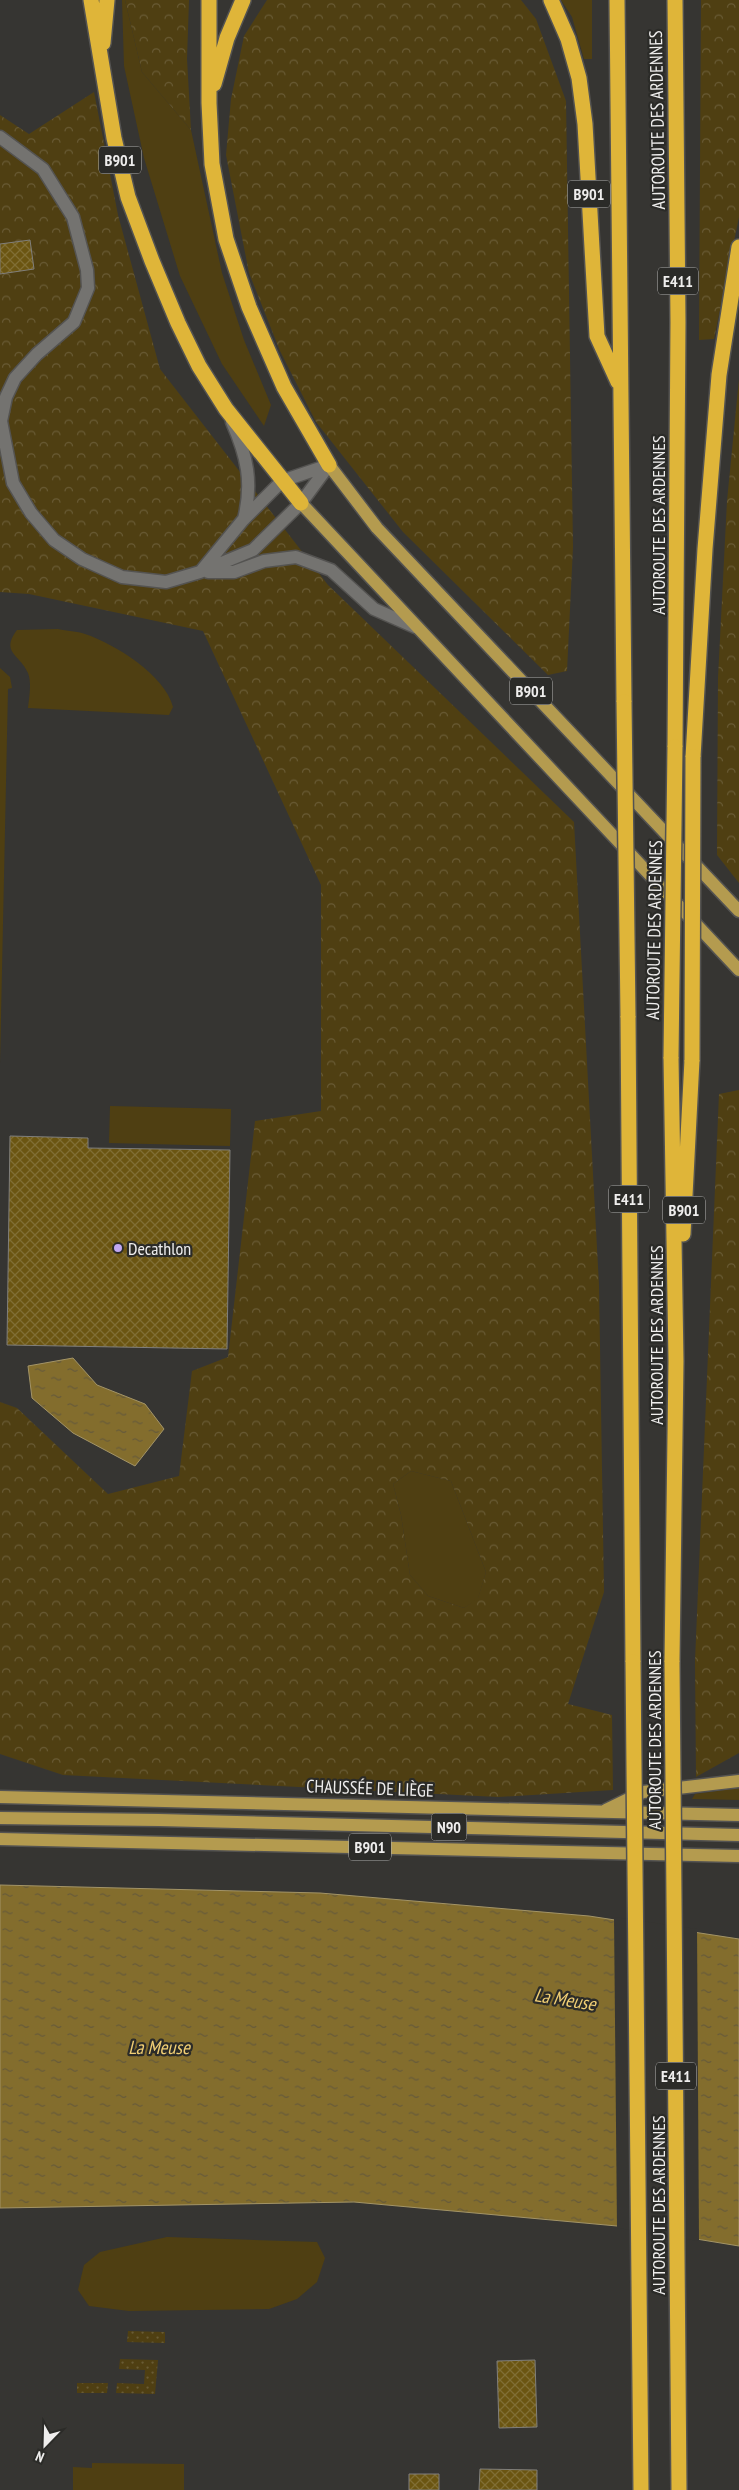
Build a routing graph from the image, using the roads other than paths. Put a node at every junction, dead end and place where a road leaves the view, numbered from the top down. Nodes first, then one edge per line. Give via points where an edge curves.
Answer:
1 (91, 0) edge
2 (107, 0) edge
3 (209, 0) edge
4 (244, 0) edge
5 (551, 0) edge
6 (616, 0) edge
7 (675, 0) edge
8 (102, 57) junction
9 (208, 103) junction
10 (0, 137) edge
11 (739, 247) edge
12 (621, 388) junction
13 (226, 409) junction
14 (0, 421) edge
15 (329, 464) junction
16 (282, 480) junction
17 (301, 503) junction
18 (243, 520) junction
19 (200, 572) junction
20 (415, 627) junction
21 (739, 912) edge
22 (739, 970) edge
23 (676, 1361) junction
24 (739, 1781) edge
25 (0, 1797) edge
26 (604, 1811) junction
27 (739, 1815) edge
28 (0, 1818) edge
29 (739, 1835) edge
30 (0, 1839) edge
31 (739, 1856) edge
32 (640, 2490) edge
33 (679, 2490) edge

1 - 8 highway, B901
2 - 8 highway, B901
3 - 9 highway, B901
4 - 9 highway, B901 via 226,38
5 - 12 highway, B901 via 568,39 585,124 597,336
6 - 12 highway, AUTOROUTE DES ARDENNES / E411
7 - 23 highway, AUTOROUTE DES ARDENNES / E411, bridge via 678,322 671,1057
8 - 13 highway, B901 via 114,138 128,198 178,323 199,366
9 - 15 highway, B901 via 212,164 226,239 249,308 284,387
10 - 14 street via 43,169 73,217 87,270 88,288 74,322 15,378
11 - 23 highway, B901, bridge via 719,375 693,757 692,1060
12 - 32 highway, AUTOROUTE DES ARDENNES / E411, bridge
13 - 16 highway, B901
13 - 18 street via 248,464 248,502
14 - 19 street via 13,483 32,514 54,540 82,559 122,577 166,582
15 - 16 street
15 - 17 street
15 - 21 main road, B901 via 377,528
16 - 17 highway, B901
16 - 18 street
17 - 19 street via 253,550
17 - 20 main road, B901
18 - 19 street
19 - 20 street via 234,572 264,561 296,557 331,570 374,609
20 - 22 main road, B901
23 - 33 highway, AUTOROUTE DES ARDENNES / E411, bridge via 672,1662
24 - 26 main road via 643,1792
25 - 26 main road, CHAUSSÉE DE LIÈGE / N90
26 - 27 main road, CHAUSSÉE DE LIÈGE / N90
28 - 29 main road, CHAUSSÉE DE LIÈGE / N90
30 - 31 main road, B901

